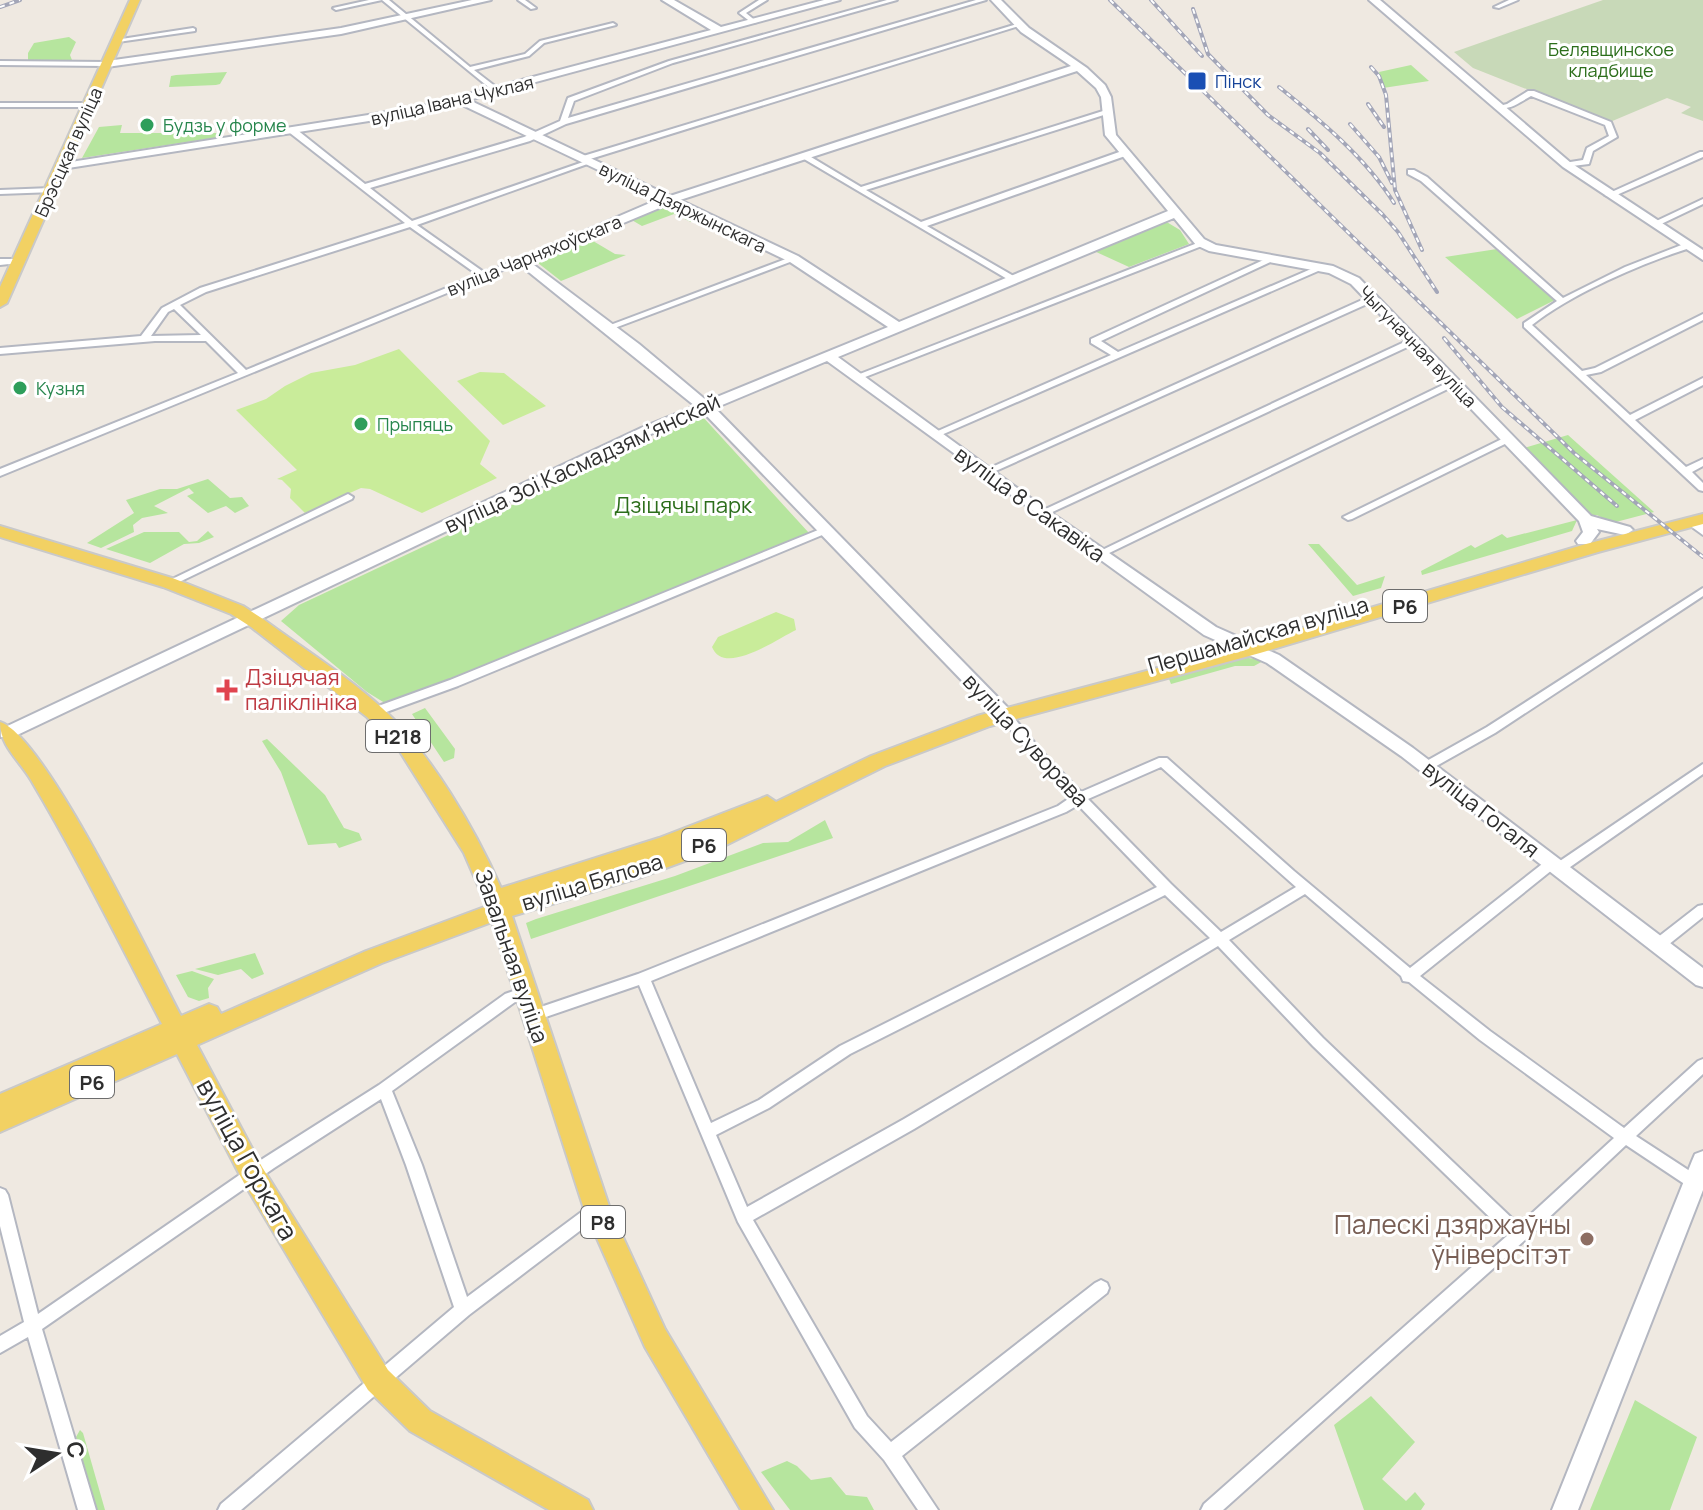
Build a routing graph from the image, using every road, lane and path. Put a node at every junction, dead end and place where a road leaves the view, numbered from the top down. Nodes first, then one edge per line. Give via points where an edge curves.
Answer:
1 (135, 0) edge
2 (382, 0) edge
3 (486, 0) edge
4 (521, 0) edge
5 (667, 0) edge
6 (764, 0) edge
7 (835, 0) edge
8 (894, 0) edge
9 (983, 0) edge
10 (996, 0) edge
11 (1374, 0) edge
12 (1515, 0) edge
13 (1497, 7) dead end
14 (336, 8) dead end
15 (533, 8) dead end
16 (805, 8) junction
17 (407, 19) junction
18 (825, 19) junction
19 (754, 22) junction
20 (613, 25) dead end
21 (1019, 25) junction
22 (193, 30) dead end
23 (720, 31) junction
24 (118, 40) junction
25 (0, 63) edge
26 (107, 64) junction
27 (1079, 67) junction
28 (469, 69) junction
29 (497, 92) junction
30 (462, 101) junction
31 (0, 105) edge
32 (88, 105) junction
33 (1499, 107) junction
34 (1106, 113) junction
35 (563, 122) junction
36 (293, 131) junction
37 (531, 135) junction
38 (1125, 153) junction
39 (1703, 154) edge
40 (803, 156) junction
41 (586, 160) junction
42 (1567, 165) junction
43 (62, 166) junction
44 (1411, 172) dead end
45 (364, 187) junction
46 (861, 189) junction
47 (51, 190) junction
48 (0, 192) edge
49 (1609, 195) junction
50 (668, 200) junction
51 (1703, 201) edge
52 (1175, 213) junction
53 (411, 224) junction
54 (1654, 224) junction
55 (921, 225) junction
56 (1203, 244) junction
57 (1698, 252) edge
58 (794, 259) junction
59 (1273, 259) junction
60 (19, 261) junction
61 (521, 261) junction
62 (0, 262) edge
63 (1321, 268) junction
64 (483, 275) junction
65 (1014, 280) junction
66 (1374, 301) junction
67 (1563, 302) junction
68 (0, 303) edge
69 (174, 304) junction
70 (1703, 317) edge
71 (609, 327) junction
72 (897, 327) junction
73 (209, 338) junction
74 (143, 340) junction
75 (1413, 341) junction
76 (0, 351) edge
77 (1116, 355) junction
78 (828, 356) junction
79 (243, 372) junction
80 (1578, 374) junction
81 (857, 377) junction
82 (1703, 381) edge
83 (1453, 383) junction
84 (704, 406) junction
85 (1628, 420) junction
86 (936, 434) junction
87 (1508, 439) junction
88 (1703, 462) edge
89 (986, 472) junction
90 (1685, 472) junction
91 (0, 473) edge
92 (1703, 488) edge
93 (348, 497) dead end
94 (1042, 513) junction
95 (1348, 517) dead end
96 (1586, 519) junction
97 (1700, 520) edge
98 (1625, 530) junction
99 (0, 531) edge
100 (823, 531) junction
101 (1584, 541) junction
102 (1099, 554) junction
103 (169, 583) junction
104 (1703, 591) edge
105 (1412, 597) junction
106 (250, 618) junction
107 (1246, 646) junction
108 (1001, 710) junction
109 (374, 712) junction
110 (2, 733) edge
111 (1427, 766) junction
112 (1703, 768) edge
113 (1081, 799) junction
114 (1555, 867) junction
115 (1166, 888) junction
116 (1305, 888) junction
117 (497, 905) junction
118 (1703, 910) edge
119 (1220, 939) junction
120 (1658, 945) junction
121 (1408, 977) junction
122 (643, 978) junction
123 (1703, 979) edge
124 (530, 1003) junction
125 (180, 1035) junction
126 (1703, 1065) edge
127 (384, 1089) junction
128 (0, 1105) edge
129 (0, 1121) edge
130 (708, 1132) junction
131 (1622, 1137) junction
132 (1698, 1172) edge
133 (253, 1175) junction
134 (0, 1195) edge
135 (597, 1209) junction
136 (743, 1217) junction
137 (1519, 1235) junction
138 (1101, 1288) dead end
139 (463, 1310) junction
140 (33, 1326) junction
141 (0, 1345) edge
142 (378, 1380) junction
143 (890, 1454) junction
144 (87, 1510) edge
145 (227, 1510) edge
146 (578, 1510) edge
147 (758, 1510) edge
148 (929, 1510) edge
149 (1210, 1510) edge
150 (1565, 1510) edge

1 - 24 main road, Брэсцкая вуліца
2 - 14 street
2 - 17 street
3 - 17 street
4 - 15 street
5 - 23 street
6 - 19 street via 742,13
7 - 16 street, вуліца Івана Чуклая
8 - 18 street
9 - 35 street
10 - 21 street
11 - 33 street
12 - 13 street
16 - 18 street
16 - 19 street, вуліца Івана Чуклая
17 - 26 street
17 - 28 street
18 - 35 street via 671,62 571,100
19 - 23 street, вуліца Івана Чуклая
20 - 28 street via 542,42 527,55
21 - 27 street
21 - 41 street
22 - 24 street
23 - 29 street, вуліца Івана Чуклая
24 - 26 main road, Брэсцкая вуліца
25 - 26 street
26 - 32 main road, Брэсцкая вуліца
27 - 34 street via 1101,87
27 - 40 street, вуліца Чарняхоўскага
28 - 29 street
29 - 30 street, вуліца Івана Чуклая
30 - 36 street, вуліца Івана Чуклая
30 - 37 street, вуліца Дзяржынскага
31 - 32 street
32 - 43 main road, Брэсцкая вуліца
33 - 42 street
33 - 42 street via 1531,93 1608,124 1613,137 1590,150 1586,162
34 - 38 street via 1111,135
34 - 46 street
35 - 37 street
36 - 43 street, вуліца Івана Чуклая
36 - 45 street
37 - 41 street, вуліца Дзяржынскага
37 - 45 street
38 - 52 street
38 - 55 street
39 - 49 street
40 - 46 street
40 - 50 street, вуліца Чарняхоўскага
41 - 50 street, вуліца Дзяржынскага
41 - 53 street
42 - 49 street
43 - 47 main road, Брэсцкая вуліца
44 - 67 street
45 - 53 street
46 - 55 street
47 - 48 street
47 - 60 main road, Брэсцкая вуліца
49 - 54 street
50 - 58 street, вуліца Дзяржынскага
50 - 61 street, вуліца Чарняхоўскага
51 - 54 street
52 - 56 street
52 - 65 street, вуліца Зоі Касмадзямʼянскай
53 - 64 street
53 - 69 street
54 - 57 street
55 - 65 street
56 - 59 street, Чыгуначная вуліца
56 - 81 street
57 - 67 street via 1653,258
58 - 71 street
58 - 72 street, вуліца Дзяржынскага
59 - 63 street, Чыгуначная вуліца
59 - 77 street via 1094,341
60 - 62 street
60 - 68 main road, Брэсцкая вуліца
61 - 64 street, вуліца Чарняхоўскага
61 - 71 street, вуліца Суворава
63 - 66 street, Чыгуначная вуліца via 1351,277
63 - 77 street
64 - 79 street, вуліца Чарняхоўскага
65 - 72 street, вуліца Зоі Касмадзямʼянскай
66 - 75 street, Чыгуначная вуліца
66 - 89 street
67 - 80 street via 1527,325
69 - 73 street
69 - 74 street
70 - 80 street via 1598,370
71 - 84 street, вуліца Суворава
72 - 78 street, вуліца Зоі Касмадзямʼянскай
73 - 74 street
73 - 79 street
74 - 76 street
75 - 83 street, Чыгуначная вуліца
75 - 94 street
77 - 86 street
78 - 81 street, вуліца 8 Сакавіка
78 - 84 street, вуліца Зоі Касмадзямʼянскай
79 - 91 street, вуліца Чарняхоўскага
80 - 85 street
81 - 86 street, вуліца 8 Сакавіка
82 - 85 street
83 - 87 street, Чыгуначная вуліца
83 - 102 street
84 - 100 street, вуліца Суворава
84 - 106 street, вуліца Зоі Касмадзямʼянскай
85 - 90 street
86 - 89 street, вуліца 8 Сакавіка
87 - 95 street
87 - 96 street, Чыгуначная вуліца
88 - 90 street
89 - 94 street, вуліца 8 Сакавіка
90 - 92 street
93 - 103 street
94 - 102 street, вуліца 8 Сакавіка
96 - 98 street, Чыгуначная вуліца
96 - 101 street via 1591,532
97 - 98 main road, Першамайская вуліца / Р6
97 - 105 main road, Першамайская вуліца / Р6
98 - 101 main road, Першамайская вуліца / Р6
99 - 103 main road, Завальная вуліца / Н218
100 - 108 street, вуліца Суворава
100 - 109 street
101 - 105 main road, Першамайская вуліца / Р6
102 - 107 street, вуліца 8 Сакавіка via 1210,631
103 - 106 main road, Завальная вуліца / Н218
104 - 111 street
105 - 107 main road, Першамайская вуліца / Р6
106 - 109 main road, Завальная вуліца / Н218
106 - 110 street, вуліца Зоі Касмадзямʼянскай
107 - 108 main road, Першамайская вуліца / Р6
107 - 111 street, вуліца Гогаля via 1273,659
108 - 113 street, вуліца Суворава
108 - 117 main road, вуліца Бялова / Р6 via 895,742 720,824
109 - 117 main road, Завальная вуліца / Н218 via 413,754 474,851
110 - 125 main road, вуліца Горкага via 30,761 76,838
111 - 114 street, вуліца Гогаля
112 - 114 street
113 - 115 street, вуліца Суворава
113 - 116 street via 1163,761
113 - 122 street
114 - 120 street, вуліца Гогаля
114 - 121 street
115 - 119 street, вуліца Суворава
115 - 130 street via 845,1050 764,1104
116 - 119 street
116 - 121 street
117 - 124 main road, Завальная вуліца / Р8
117 - 125 main road, вуліца Бялова / Р6 via 381,940
118 - 120 street
119 - 136 street
119 - 137 street, вуліца Суворава via 1318,1042
120 - 123 street, вуліца Гогаля
121 - 131 street
122 - 124 street
122 - 130 street
124 - 127 street via 510,998
124 - 135 main road, Завальная вуліца / Р8
125 - 128 main road, вуліца Бялова / Р6
125 - 129 main road, вуліца Бялова / Р6
125 - 133 main road, вуліца Горкага
126 - 131 street
127 - 133 street
127 - 139 street
130 - 136 street
131 - 132 street
131 - 137 street
132 - 150 street
133 - 140 street
133 - 142 main road, вуліца Горкага
134 - 140 street
135 - 139 street
135 - 147 main road, Завальная вуліца / Р8 via 655,1338
136 - 143 street via 861,1422
137 - 149 street
138 - 143 street
139 - 142 street
140 - 141 street
140 - 144 street
142 - 145 street
142 - 146 main road, вуліца Горкага via 420,1421
143 - 148 street

